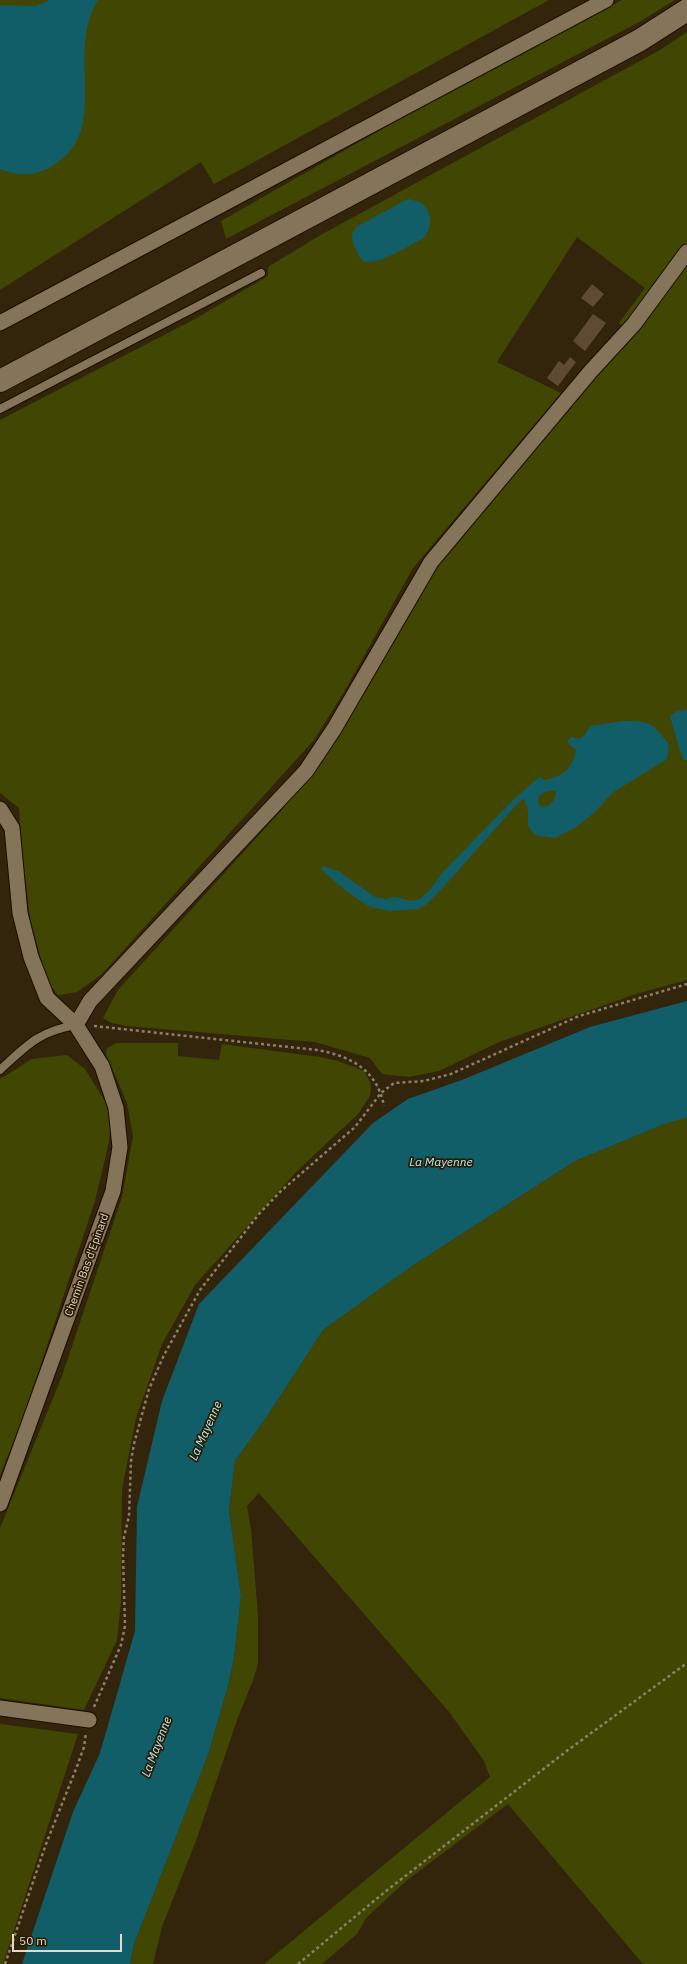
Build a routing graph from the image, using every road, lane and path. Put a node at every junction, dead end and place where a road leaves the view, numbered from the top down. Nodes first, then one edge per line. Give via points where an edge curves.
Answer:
1 (606, 0) edge
2 (687, 10) edge
3 (687, 252) edge
4 (261, 273) dead end
5 (0, 323) edge
6 (0, 381) edge
7 (0, 409) edge
8 (0, 809) edge
9 (687, 984) edge
10 (76, 1025) junction
11 (0, 1070) edge
12 (381, 1093) junction
13 (384, 1106) dead end
14 (0, 1504) edge
15 (687, 1663) edge
16 (0, 1708) edge
17 (89, 1720) junction
18 (5, 1964) edge
19 (298, 1964) edge

1 - 5 street
2 - 6 main road via 633,44
3 - 10 street via 634,324 590,372 431,562 334,729 306,770 90,1001
4 - 7 lane
8 - 10 street, Chemin Bas d'Epinard via 12,828 20,912 31,957 47,998
9 - 12 path via 579,1016 450,1074 424,1081 394,1084
10 - 11 lane via 61,1028 31,1041
10 - 12 path via 337,1054 366,1071 376,1082
10 - 14 street, Chemin Bas d'Epinard via 102,1066 116,1108 120,1147 114,1191
12 - 13 path
12 - 17 path via 355,1126 281,1191 259,1214 200,1290 164,1355 149,1389 132,1455 129,1516 123,1549 125,1626 121,1645
15 - 19 path via 568,1750 386,1891
16 - 17 street
17 - 18 path via 84,1747 46,1844

